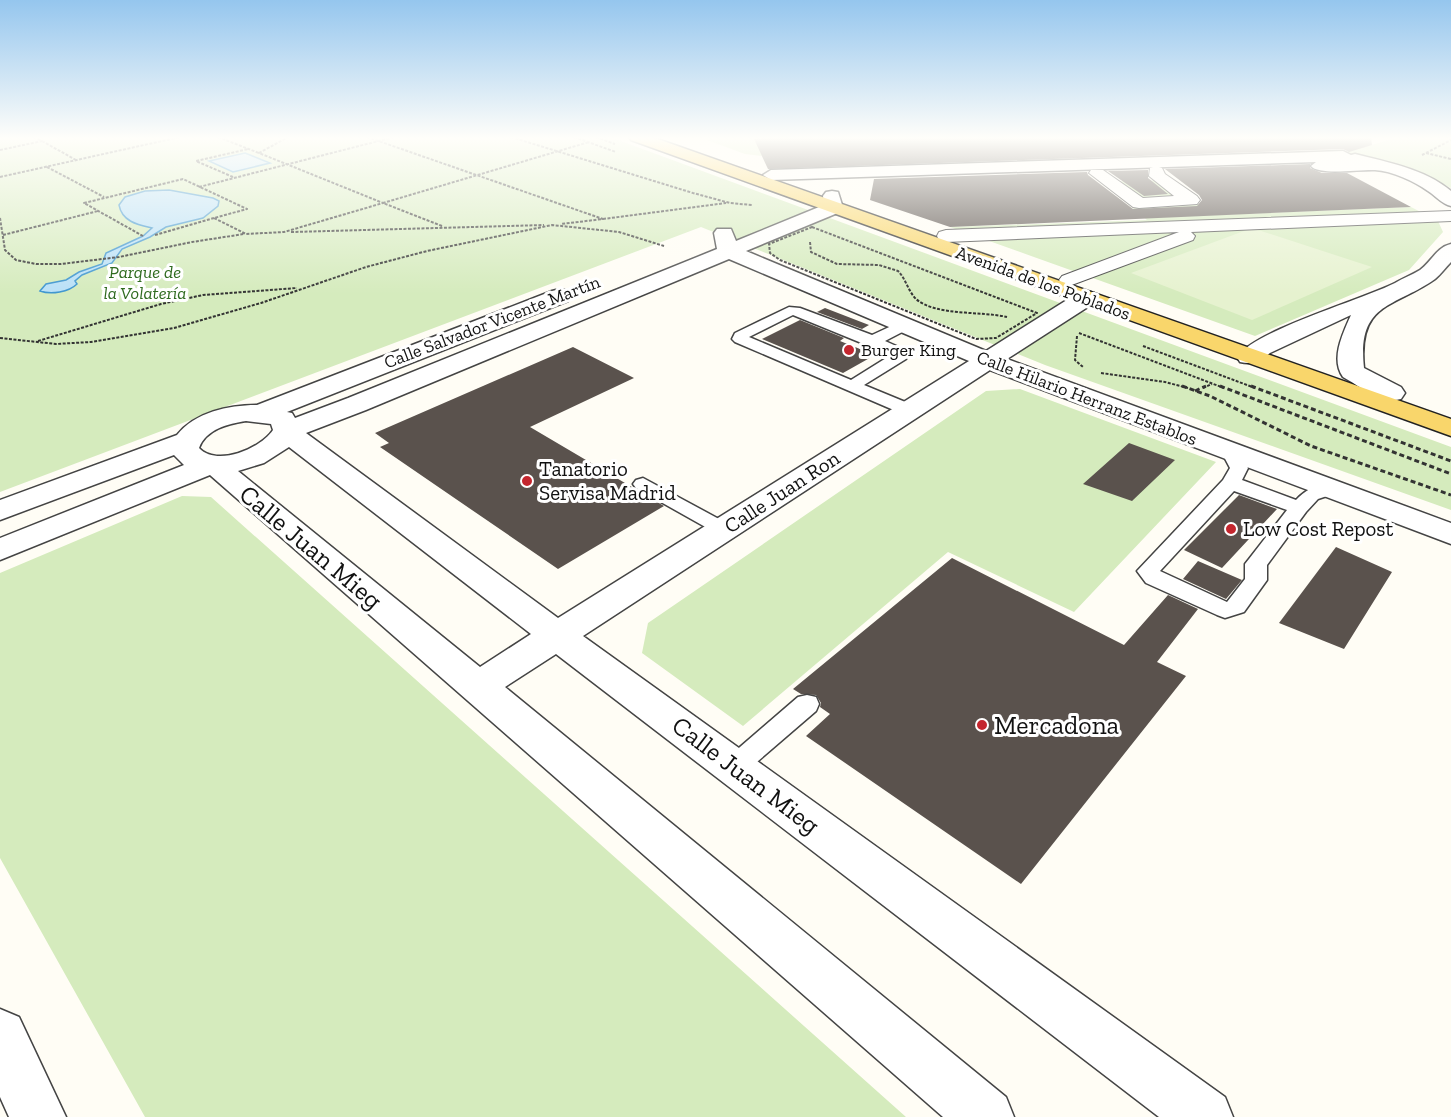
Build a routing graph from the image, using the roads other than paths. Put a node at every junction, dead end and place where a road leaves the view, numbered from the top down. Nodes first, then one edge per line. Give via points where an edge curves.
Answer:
1 (782, 189) edge
2 (806, 189) edge
3 (846, 189) edge
4 (1120, 189) edge
5 (1176, 189) edge
6 (1436, 189) edge
7 (801, 196) junction
8 (1451, 201) edge
9 (1161, 202) junction
10 (841, 203) junction
11 (1451, 216) edge
12 (1217, 225) junction
13 (1191, 226) junction
14 (946, 236) junction
15 (726, 242) junction
16 (1450, 252) edge
17 (644, 263) dead end
18 (579, 288) dead end
19 (1077, 289) junction
20 (1379, 299) junction
21 (904, 325) junction
22 (873, 341) junction
23 (1255, 352) junction
24 (987, 361) junction
25 (852, 386) junction
26 (1392, 393) junction
27 (909, 410) junction
28 (1451, 412) edge
29 (278, 425) junction
30 (1451, 428) edge
31 (1231, 453) junction
32 (204, 456) junction
33 (1231, 483) junction
34 (643, 484) dead end
35 (1329, 489) junction
36 (1299, 508) junction
37 (0, 511) edge
38 (723, 529) junction
39 (1451, 534) edge
40 (0, 550) edge
41 (556, 636) junction
42 (478, 686) junction
43 (807, 704) dead end
44 (734, 766) junction
45 (0, 1036) edge
46 (38, 1117) edge
47 (986, 1117) edge
48 (1205, 1117) edge

1 - 7 main road, Avenida de los Poblados
2 - 10 main road, Avenida de los Poblados
3 - 10 street
4 - 9 street via 1139,203
5 - 9 street via 1191,200
6 - 8 street
7 - 10 main road, Avenida de los Poblados
7 - 15 street, Calle Salvador Vicente Martín via 799,203
9 - 13 street
10 - 14 main road, Avenida de los Poblados
10 - 15 street, Calle Salvador Vicente Martín
10 - 19 main road, Avenida de los Poblados
11 - 12 street
12 - 13 street
12 - 19 street
13 - 14 street
14 - 19 main road, Avenida de los Poblados
15 - 17 street, Calle Salvador Vicente Martín
15 - 21 street, Calle Hilario Herranz Establos
15 - 29 street, Calle Salvador Vicente Martín via 357,404
16 - 20 street via 1428,274
18 - 29 street, Calle Salvador Vicente Martín
19 - 23 main road, Avenida de los Poblados
19 - 24 street, Calle Juan Ron
20 - 23 street via 1346,309
20 - 26 street via 1362,316 1350,348 1352,372
21 - 22 lane
21 - 24 street, Calle Hilario Herranz Establos
22 - 25 lane via 900,356
22 - 25 lane via 795,311 740,336 743,341
23 - 26 main road, Avenida de los Poblados
23 - 30 main road, Avenida de los Poblados
24 - 27 street, Calle Juan Ron
24 - 31 street, Calle Hilario Herranz Establos
25 - 27 lane
26 - 28 main road, Avenida de los Poblados
27 - 38 street, Calle Juan Ron
29 - 32 street via 282,440 260,455 244,460
29 - 32 street via 246,413 216,420 198,429
29 - 41 street, Calle Juan Mieg
31 - 33 lane via 1239,468
31 - 35 street, Calle Hilario Herranz Establos
32 - 37 street
32 - 40 street
32 - 42 street, Calle Juan Mieg
33 - 36 lane
33 - 36 lane via 1148,571 1154,578 1225,610 1236,608 1256,580 1256,564
34 - 38 lane
35 - 36 lane via 1311,495
35 - 39 street, Calle Hilario Herranz Establos
38 - 41 street, Calle Juan Ron
41 - 42 street, Calle Juan Ron
41 - 44 street, Calle Juan Mieg
42 - 47 street, Calle Juan Mieg
43 - 44 lane
44 - 48 street, Calle Juan Mieg
45 - 46 street

